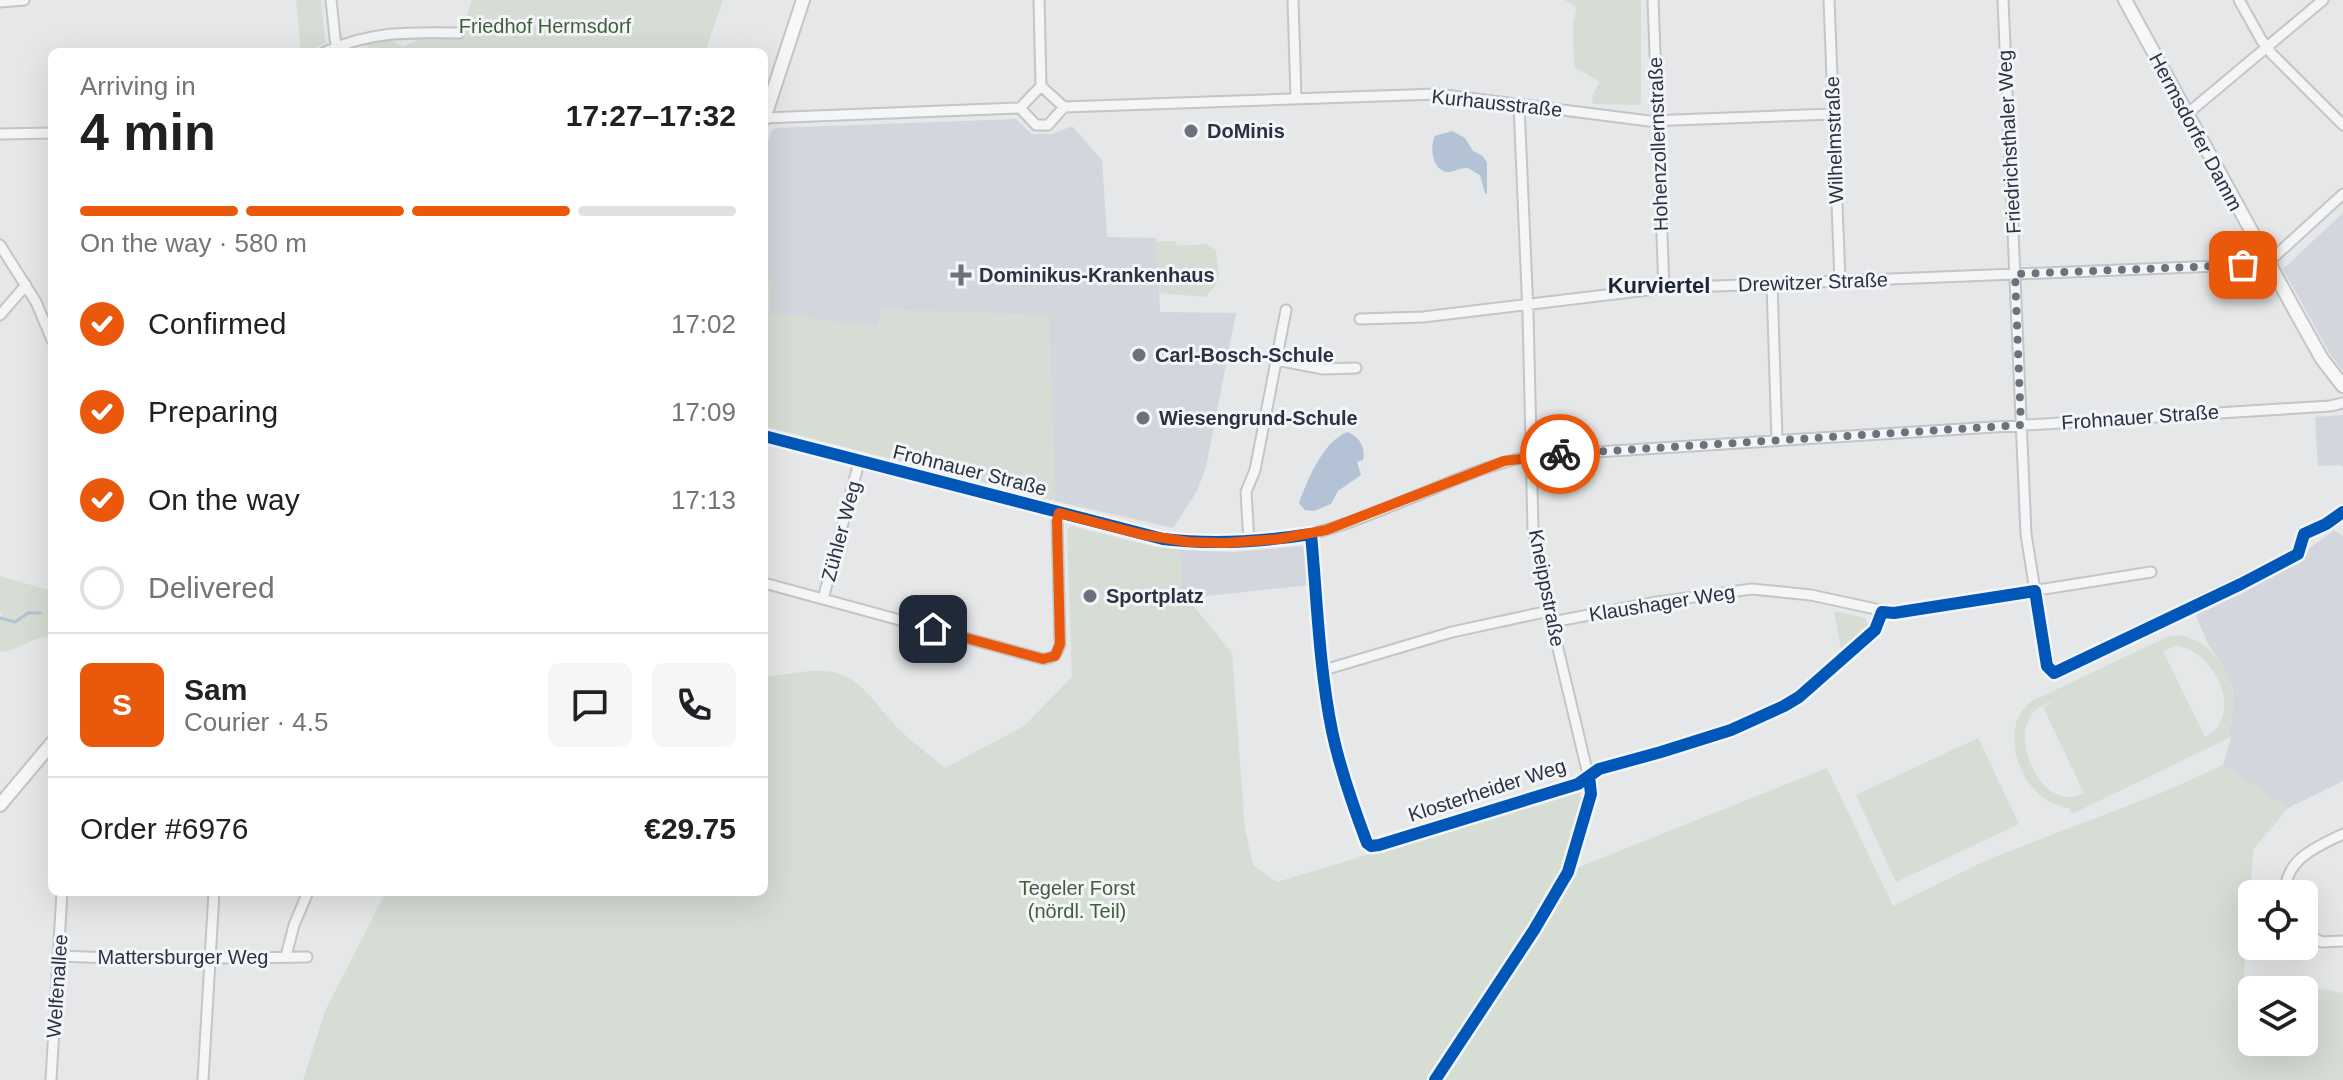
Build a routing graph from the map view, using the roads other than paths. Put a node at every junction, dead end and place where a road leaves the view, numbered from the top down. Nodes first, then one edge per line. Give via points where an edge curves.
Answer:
1 (24, 0) edge
2 (331, 0) edge
3 (803, 0) edge
4 (1039, 0) edge
5 (1293, 0) edge
6 (1653, 0) edge
7 (1829, 0) edge
8 (2003, 0) edge
9 (2125, 0) edge
10 (2239, 0) edge
11 (2323, 0) edge
12 (0, 2) edge
13 (459, 33) dead end
14 (336, 47) joint
15 (2266, 48) junction
16 (1041, 86) junction
17 (1296, 98) junction
18 (1519, 105) junction
19 (768, 107) edge
20 (1064, 107) junction
21 (1020, 108) junction
22 (1833, 114) junction
23 (2187, 114) junction
24 (768, 119) edge
25 (1657, 120) junction
26 (2343, 125) edge
27 (48, 133) edge
28 (0, 134) edge
29 (2343, 194) edge
30 (0, 245) edge
31 (2266, 260) junction
32 (2015, 274) junction
33 (1840, 281) junction
34 (1772, 284) junction
35 (26, 285) junction
36 (1664, 288) junction
37 (1528, 304) junction
38 (1286, 310) dead end
39 (0, 315) edge
40 (1360, 319) dead end
41 (48, 332) edge
42 (1277, 360) junction
43 (1356, 368) dead end
44 (2343, 386) edge
45 (2343, 403) edge
46 (2021, 425) junction
47 (768, 437) edge
48 (1777, 440) junction
49 (1532, 456) junction
50 (859, 462) junction
51 (2343, 512) edge
52 (1059, 513) junction
53 (1311, 534) junction
54 (2304, 534) dead end
55 (1249, 542) junction
56 (2151, 572) dead end
57 (768, 584) edge
58 (2035, 591) junction
59 (823, 599) junction
60 (1549, 611) junction
61 (1882, 612) junction
62 (1552, 622) junction
63 (2047, 666) dead end
64 (1324, 670) junction
65 (48, 748) edge
66 (1589, 776) junction
67 (0, 805) edge
68 (2343, 834) edge
69 (1568, 872) dead end
70 (2288, 880) edge
71 (62, 896) edge
72 (214, 896) edge
73 (306, 896) edge
74 (2318, 940) edge
75 (2343, 941) edge
76 (59, 956) junction
77 (286, 956) junction
78 (307, 957) dead end
79 (211, 958) junction
80 (51, 1080) edge
81 (203, 1080) edge

1 - 12 street
2 - 14 street
3 - 19 main road
4 - 16 street
5 - 17 street
6 - 25 street, Hohenzollernstraße
7 - 22 street, Wilhelmstraße
8 - 32 street, Friedrichsthaler Weg
9 - 23 main road, Hermsdorfer Damm
10 - 15 street
11 - 15 street
13 - 14 street via 392,32
15 - 23 street
15 - 26 street
16 - 20 street
16 - 21 street
17 - 18 street, Kurhausstraße via 1437,94
17 - 20 street, Kurhausstraße
18 - 25 street, Kurhausstraße
18 - 37 street, Kneippstraße
20 - 21 street, Kurhausstraße via 1048,125 1036,125
21 - 24 street, Kurhausstraße
22 - 25 street, Kurhausstraße
22 - 33 street, Wilhelmstraße
23 - 31 main road, Hermsdorfer Damm
25 - 36 street, Hohenzollernstraße
27 - 28 street
29 - 31 street
30 - 35 street
31 - 32 street, Drewitzer Straße via 2226,267
31 - 44 main road, Hermsdorfer Damm
32 - 33 street, Drewitzer Straße
32 - 46 street, Friedrichsthaler Weg
33 - 34 street, Drewitzer Straße
34 - 36 street, Drewitzer Straße
34 - 48 street
35 - 39 street
35 - 41 street
36 - 37 street, Drewitzer Straße
37 - 40 street, Drewitzer Straße
37 - 49 street, Kneippstraße
38 - 42 street
42 - 43 street via 1323,369
42 - 55 street via 1246,492
45 - 46 street, Frohnauer Straße
46 - 48 street, Frohnauer Straße
46 - 58 street, Friedrichsthaler Weg via 2026,534
47 - 50 street, Frohnauer Straße
48 - 49 street, Frohnauer Straße
49 - 53 street, Frohnauer Straße via 1487,467
49 - 60 street, Kneippstraße via 1533,530
50 - 52 street, Frohnauer Straße
50 - 59 street, Zühler Weg
51 - 54 street
52 - 55 street, Frohnauer Straße via 1163,539
52 - 59 street via 1060,644 1051,658
53 - 55 street, Frohnauer Straße
53 - 64 street, Klosterheider Weg
56 - 58 street, Klaushager Weg
57 - 59 street
58 - 61 street, Klaushager Weg
58 - 63 street, Friedrichsthaler Weg
60 - 62 street, Kneippstraße
60 - 64 street via 1452,632
61 - 62 street, Klaushager Weg via 1811,595 1752,589
61 - 66 street, Klosterheider Weg via 1875,630 1784,706 1731,730
62 - 66 street, Kneippstraße
64 - 66 street, Klosterheider Weg via 1341,766 1371,846 1578,784
65 - 67 main road
66 - 69 street, Kneippstraße via 1591,794
68 - 70 street via 2300,858
71 - 76 street, Welfenallee
72 - 79 street
73 - 77 street
74 - 75 street
76 - 79 street, Mattersburger Weg
76 - 80 street, Welfenallee
77 - 78 street, Mattersburger Weg
77 - 79 street, Mattersburger Weg
79 - 81 street

